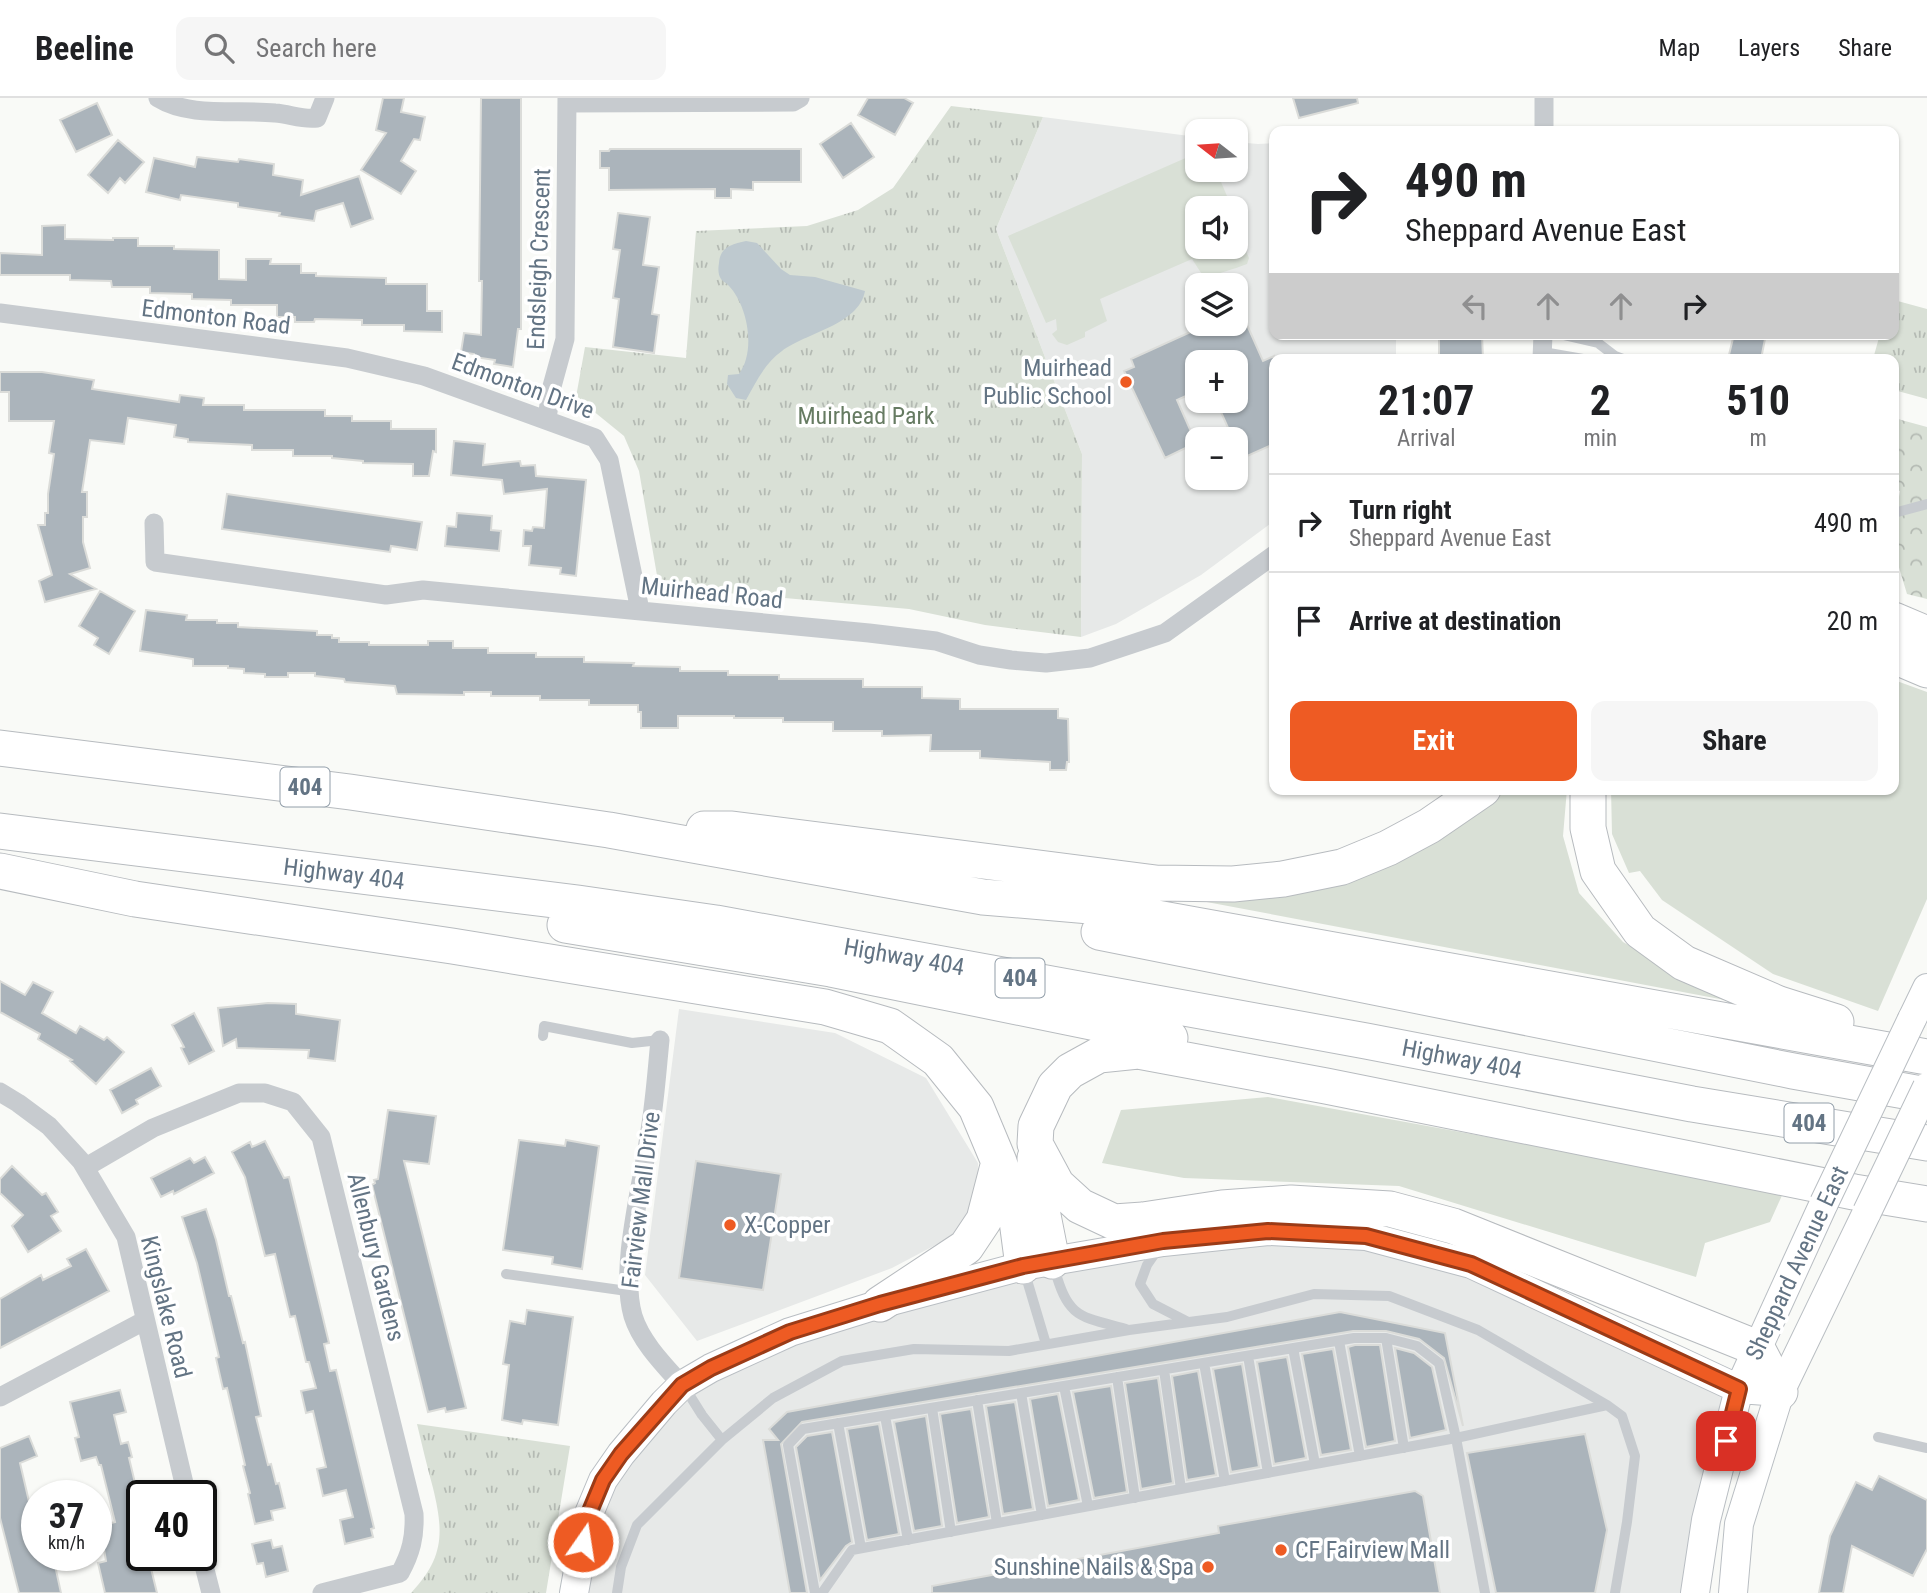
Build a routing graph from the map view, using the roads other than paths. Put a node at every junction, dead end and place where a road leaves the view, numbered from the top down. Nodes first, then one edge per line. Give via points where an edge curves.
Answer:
1 (158, 98) edge
2 (325, 98) edge
3 (800, 98) edge
4 (1544, 98) edge
5 (567, 100) edge
6 (1544, 126) edge
7 (0, 313) edge
8 (1585, 340) edge
9 (1543, 348) edge
10 (1565, 354) edge
11 (1610, 354) edge
12 (424, 376) joint
13 (548, 419) junction
14 (1927, 504) edge
15 (1899, 512) edge
16 (153, 523) dead end
17 (1269, 559) edge
18 (640, 610) junction
19 (1899, 622) edge
20 (1927, 634) edge
21 (1899, 658) edge
22 (1927, 670) edge
23 (0, 748) edge
24 (1474, 795) edge
25 (1588, 795) edge
26 (609, 830) junction
27 (0, 831) edge
28 (0, 871) edge
29 (344, 874) junction
30 (983, 897) junction
31 (1927, 988) edge
32 (1919, 1034) edge
33 (543, 1036) dead end
34 (660, 1040) joint
35 (1927, 1057) edge
36 (1927, 1087) edge
37 (0, 1092) edge
38 (1927, 1095) edge
39 (1927, 1143) edge
40 (1035, 1144) junction
41 (999, 1162) junction
42 (86, 1167) junction
43 (1927, 1189) edge
44 (1927, 1204) edge
45 (1163, 1241) junction
46 (1038, 1264) junction
47 (506, 1274) dead end
48 (628, 1291) junction
49 (880, 1304) junction
50 (144, 1321) junction
51 (1189, 1322) junction
52 (1129, 1330) junction
53 (1386, 1338) junction
54 (1339, 1341) junction
55 (1046, 1345) junction
56 (1293, 1348) junction
57 (1757, 1348) junction
58 (1248, 1356) junction
59 (1204, 1363) junction
60 (1164, 1370) junction
61 (1117, 1377) junction
62 (682, 1385) junction
63 (1064, 1386) junction
64 (1739, 1389) junction
65 (1780, 1392) junction
66 (1021, 1393) junction
67 (0, 1397) edge
68 (977, 1400) junction
69 (1607, 1405) junction
70 (932, 1408) junction
71 (885, 1416) junction
72 (838, 1423) junction
73 (1878, 1437) dead end
74 (1456, 1438) junction
75 (722, 1440) junction
76 (1404, 1448) junction
77 (1927, 1448) edge
78 (1360, 1456) junction
79 (1315, 1464) junction
80 (1268, 1473) junction
81 (183, 1480) edge
82 (1225, 1481) junction
83 (1181, 1489) junction
84 (1135, 1498) junction
85 (1088, 1506) junction
86 (1042, 1515) junction
87 (997, 1523) junction
88 (951, 1532) junction
89 (908, 1540) junction
90 (861, 1548) junction
91 (205, 1571) edge
92 (211, 1593) edge
93 (322, 1593) edge
94 (574, 1593) edge
95 (617, 1593) edge
96 (815, 1593) edge
97 (822, 1593) edge
98 (1485, 1593) edge
99 (1615, 1593) edge
100 (1695, 1593) edge
101 (1733, 1593) edge

1 - 2 street via 195,109 275,113 306,120 317,118
3 - 5 street via 793,102
4 - 6 street
5 - 13 street, Endsleigh Crescent via 565,339
7 - 12 street, Edmonton Road via 347,359
8 - 11 lane via 1598,343
9 - 10 lane
12 - 13 street, Edmonton Drive
13 - 18 street, Edmonton Drive via 595,438 609,460
14 - 15 lane
16 - 18 street, Muirhead Road via 155,562 386,595 424,590
17 - 18 street, Muirhead Road via 1165,633 1090,658 1046,663 979,655 936,641
19 - 20 highway
21 - 22 highway
23 - 26 highway, 404
24 - 26 highway via 1429,826 1342,867 1233,884 1156,883 732,829
25 - 32 highway via 1588,828 1598,871 1640,931 1684,963 1779,1004
26 - 30 highway, 404
27 - 29 highway, Highway 404 / 404
28 - 41 highway via 135,899 825,1007 890,1026 938,1060 976,1107
29 - 39 highway, Highway 404 / 404 via 716,923 1692,1104
29 - 43 highway via 409,899 831,969 1704,1149
30 - 35 highway, 404 via 1090,906
30 - 38 highway, 404 via 1084,929
31 - 32 street, Sheppard Avenue East
32 - 57 street, Sheppard Avenue East, bridge via 1824,1203
33 - 34 lane via 544,1026 632,1043
34 - 48 street, Fairview Mall Drive
36 - 65 street, Sheppard Avenue East, bridge
37 - 42 street, Kingslake Road via 49,1126
40 - 44 highway via 1036,1126 1055,1086 1070,1071 1099,1055 1138,1051
40 - 46 highway
40 - 57 highway via 1057,1185 1080,1206 1114,1222 1291,1203 1390,1209 1465,1230
41 - 46 highway
41 - 49 highway via 984,1220 966,1247
42 - 50 street, Kingslake Road via 126,1237
42 - 93 street, Allenbury Gardens via 153,1128 239,1093 265,1093 293,1102 321,1137 414,1514 415,1535 400,1573
45 - 46 street
45 - 51 lane via 1140,1284 1153,1304
45 - 64 street via 1268,1231 1366,1236 1471,1264
46 - 49 street
46 - 52 lane via 1059,1286 1068,1306 1087,1318
46 - 55 lane
47 - 48 lane
48 - 62 street, Fairview Mall Drive via 634,1319 645,1339
49 - 62 street via 790,1332
50 - 67 street
50 - 81 street, Kingslake Road
51 - 52 lane
51 - 69 lane via 1314,1294 1390,1296 1478,1330
52 - 55 lane
53 - 54 lane
53 - 74 lane via 1416,1346 1439,1363
53 - 76 lane
54 - 56 lane
54 - 78 lane
55 - 75 lane via 1009,1351 914,1349 842,1361 773,1398
56 - 58 lane
56 - 79 lane
57 - 64 street, Sheppard Avenue East
57 - 65 highway
58 - 59 lane
58 - 80 lane
59 - 60 lane
59 - 82 lane
60 - 61 lane
60 - 83 lane
61 - 63 lane
61 - 84 lane
62 - 75 lane
62 - 94 street via 603,1480 588,1516
63 - 66 lane
63 - 85 lane
64 - 65 street
64 - 100 street, Sheppard Avenue East via 1706,1520
65 - 101 street, Sheppard Avenue East via 1739,1524
66 - 68 lane
66 - 86 lane
68 - 70 lane
68 - 87 lane
69 - 74 lane
69 - 99 lane via 1622,1416 1634,1456
70 - 71 lane
70 - 88 lane
71 - 72 lane
71 - 89 lane
72 - 90 lane
72 - 96 lane via 803,1429 789,1445
73 - 77 lane
74 - 76 lane
74 - 98 lane
75 - 95 lane via 637,1525
76 - 78 lane
78 - 79 lane
79 - 80 lane
80 - 82 lane
82 - 83 lane
83 - 84 lane
84 - 85 lane
85 - 86 lane
86 - 87 lane
87 - 88 lane
88 - 89 lane
89 - 90 lane
90 - 97 lane via 852,1550
91 - 92 street

